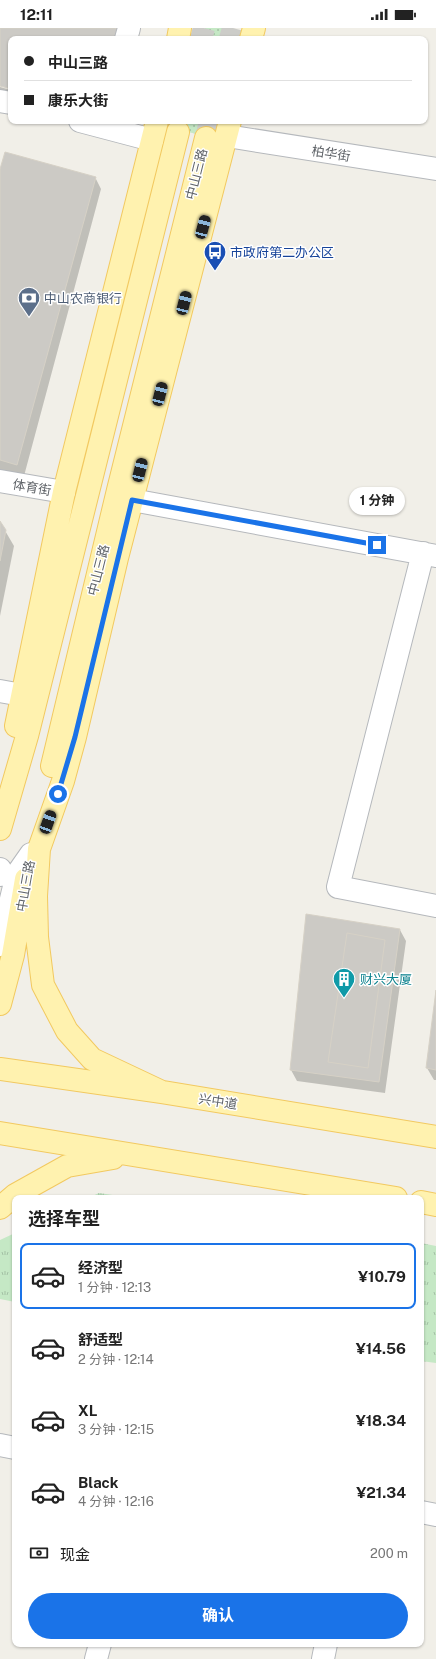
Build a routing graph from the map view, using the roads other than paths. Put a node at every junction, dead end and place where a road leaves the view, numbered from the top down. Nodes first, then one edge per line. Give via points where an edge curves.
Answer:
1 (106, 124) edge
2 (154, 130) edge
3 (178, 132) dead end
4 (221, 132) edge
5 (436, 170) edge
6 (0, 481) edge
7 (64, 492) junction
8 (132, 500) junction
9 (430, 555) edge
10 (0, 691) edge
11 (22, 695) junction
12 (0, 817) edge
13 (0, 829) edge
14 (35, 851) junction
15 (0, 869) edge
16 (0, 875) edge
17 (436, 906) edge
18 (0, 945) edge
19 (0, 1004) edge
20 (0, 1069) edge
21 (162, 1092) junction
22 (0, 1133) edge
23 (436, 1137) edge
24 (131, 1155) junction
25 (16, 1195) edge
26 (378, 1195) edge
27 (12, 1198) edge
28 (424, 1203) edge
29 (436, 1205) edge
30 (0, 1208) edge
31 (0, 1445) edge
32 (12, 1447) edge
33 (424, 1512) edge
34 (436, 1514) edge
35 (99, 1647) edge
36 (326, 1647) edge
37 (96, 1659) edge
38 (324, 1659) edge

1 - 2 street
2 - 7 main road
3 - 13 main road via 27,736
4 - 5 street, 柏华街
4 - 8 main road, 中山三路
4 - 14 main road, 中山三路 via 118,490
6 - 7 street, 体育街
7 - 11 main road
8 - 9 street
8 - 14 main road, 中山三路 via 63,781
9 - 17 street via 338,888
10 - 11 street
11 - 12 main road
14 - 18 street via 16,874
14 - 19 main road, 中山三路
14 - 21 main road via 37,937 43,985 67,1031 92,1059
15 - 16 street
20 - 21 main road, 兴中道
21 - 23 main road, 兴中道
22 - 24 main road
24 - 25 main road via 67,1166
24 - 26 main road
27 - 30 main road
28 - 29 main road
31 - 32 street
33 - 34 street
35 - 37 street
36 - 38 street

